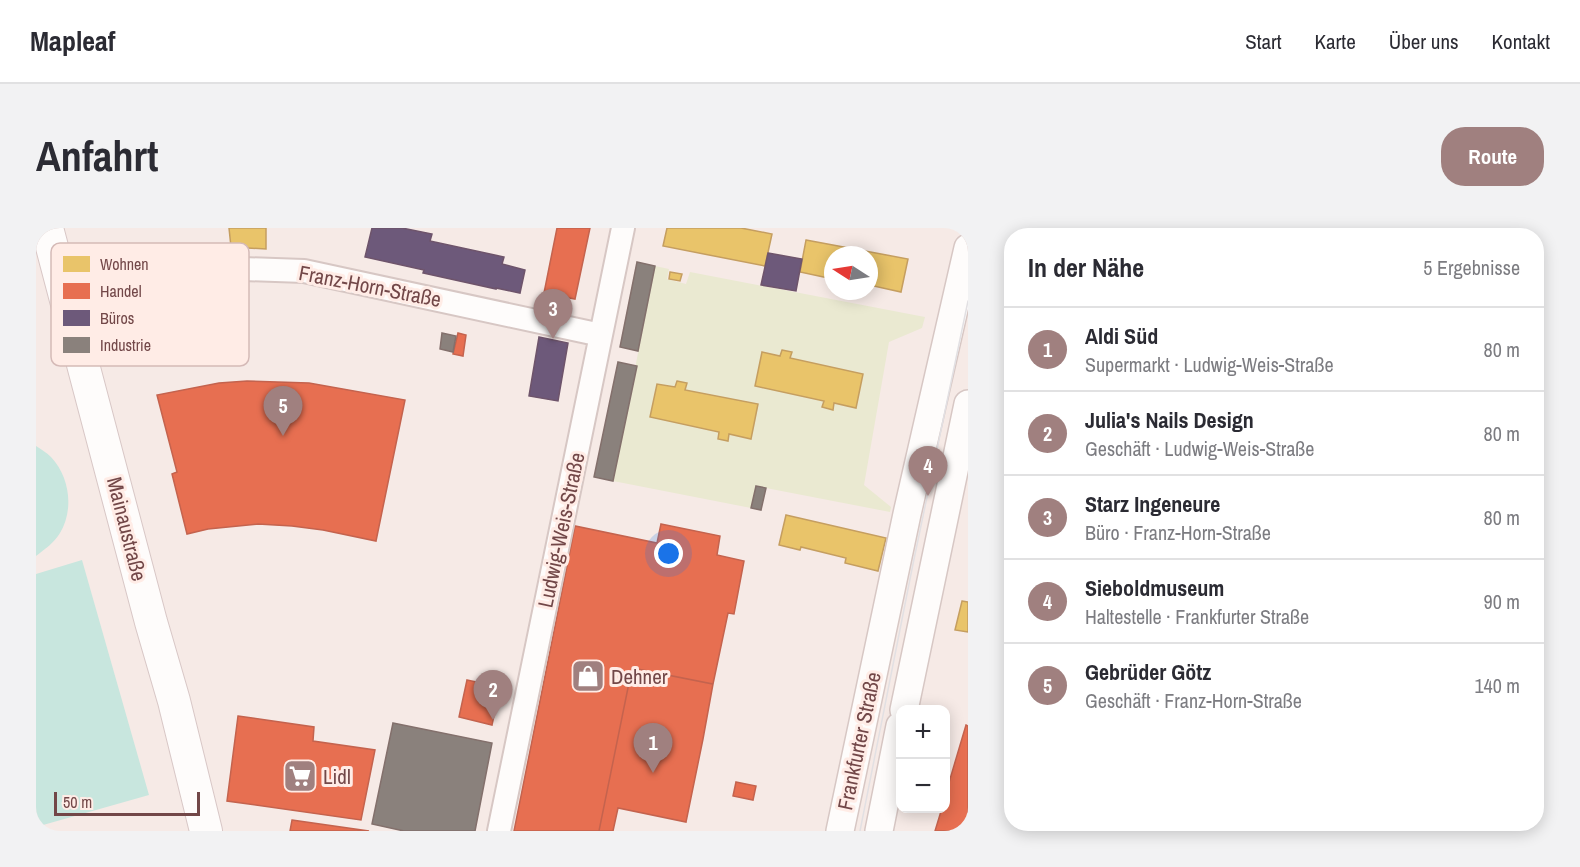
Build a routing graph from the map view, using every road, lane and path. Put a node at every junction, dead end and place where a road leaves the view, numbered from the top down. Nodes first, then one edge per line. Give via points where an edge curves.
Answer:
1 (47, 228) edge
2 (623, 228) edge
3 (51, 243) edge
4 (968, 248) edge
5 (249, 269) edge
6 (601, 335) junction
7 (84, 366) edge
8 (968, 404) edge
9 (878, 651) junction
10 (914, 661) junction
11 (905, 705) edge
12 (896, 746) edge
13 (206, 831) edge
14 (499, 831) edge
15 (840, 831) edge
16 (879, 831) edge

1 - 3 main road, Mainaustraße
2 - 6 street, Ludwig-Weis-Straße
4 - 9 street, Frankfurter Straße
5 - 6 street, Franz-Horn-Straße via 304,271
6 - 14 street, Ludwig-Weis-Straße
7 - 13 main road, Mainaustraße
8 - 10 street, Frankfurter Straße
9 - 10 street, Frankfurter Straße
9 - 15 street, Frankfurter Straße
10 - 11 street, Frankfurter Straße
12 - 16 street, Frankfurter Straße

